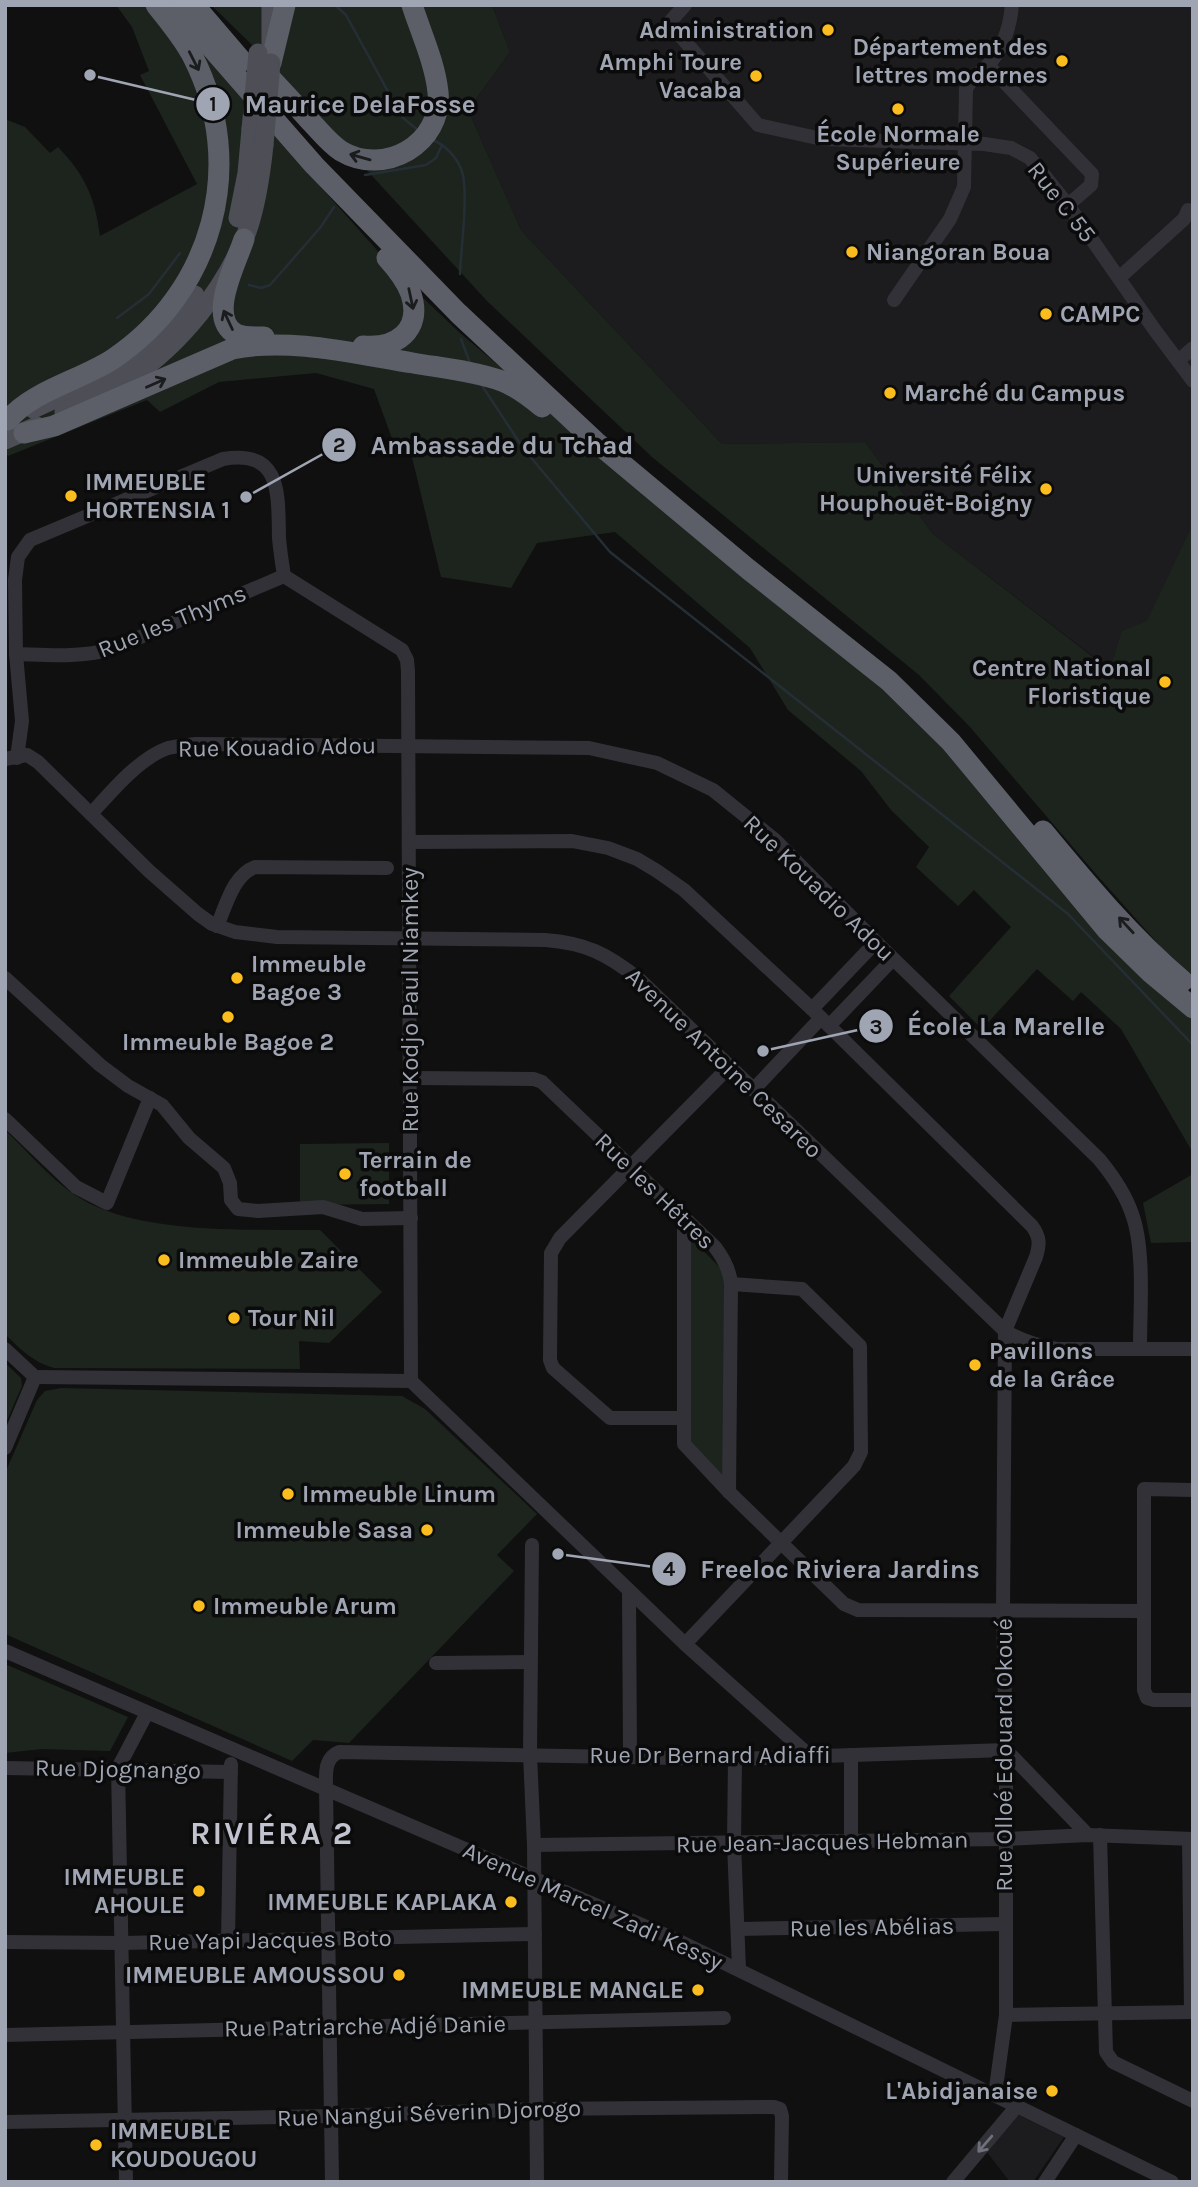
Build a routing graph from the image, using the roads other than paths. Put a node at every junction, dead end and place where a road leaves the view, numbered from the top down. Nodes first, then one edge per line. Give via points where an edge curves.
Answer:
1 (156, 5) edge
2 (174, 5) edge
3 (194, 5) edge
4 (203, 5) edge
5 (258, 5) edge
6 (271, 5) edge
7 (285, 5) edge
8 (412, 5) edge
9 (685, 5) edge
10 (1012, 5) edge
11 (265, 58) junction
12 (988, 65) junction
13 (965, 144) junction
14 (314, 166) junction
15 (1068, 205) junction
16 (1188, 210) dead end
17 (244, 239) junction
18 (1119, 278) junction
19 (894, 300) dead end
20 (461, 308) junction
21 (1193, 348) edge
22 (1178, 361) junction
23 (1193, 381) edge
24 (10, 429) edge
25 (596, 442) junction
26 (284, 576) junction
27 (16, 654) junction
28 (409, 745) junction
29 (11, 759) edge
30 (91, 814) junction
31 (409, 842) junction
32 (387, 868) dead end
33 (217, 926) junction
34 (411, 939) junction
35 (876, 942) junction
36 (893, 959) junction
37 (5, 978) edge
38 (1193, 989) edge
39 (822, 998) junction
40 (1193, 1008) edge
41 (840, 1015) junction
42 (821, 1018) junction
43 (729, 1067) junction
44 (411, 1078) junction
45 (753, 1090) junction
46 (150, 1098) junction
47 (5, 1119) edge
48 (631, 1167) junction
49 (411, 1218) junction
50 (684, 1219) junction
51 (731, 1284) junction
52 (1006, 1331) junction
53 (1140, 1348) junction
54 (5, 1349) edge
55 (1193, 1349) edge
56 (35, 1377) junction
57 (411, 1381) junction
58 (683, 1418) junction
59 (5, 1448) edge
60 (1193, 1490) edge
61 (729, 1492) junction
62 (782, 1544) junction
63 (532, 1545) dead end
64 (629, 1591) junction
65 (1003, 1611) junction
66 (1143, 1611) junction
67 (685, 1644) junction
68 (5, 1651) edge
69 (529, 1662) junction
70 (436, 1663) dead end
71 (1193, 1700) edge
72 (147, 1713) junction
73 (232, 1749) junction
74 (1006, 1750) junction
75 (530, 1755) junction
76 (851, 1755) junction
77 (630, 1756) junction
78 (811, 1757) junction
79 (735, 1759) junction
80 (5, 1768) edge
81 (118, 1768) junction
82 (231, 1772) junction
83 (326, 1788) junction
84 (1094, 1835) junction
85 (1006, 1839) junction
86 (1191, 1839) edge
87 (851, 1841) junction
88 (734, 1843) junction
89 (534, 1845) junction
90 (534, 1878) junction
91 (1191, 1921) edge
92 (1005, 1924) junction
93 (739, 1929) junction
94 (535, 1934) junction
95 (328, 1939) junction
96 (5, 1941) edge
97 (228, 1941) junction
98 (123, 1943) junction
99 (739, 1969) junction
100 (1192, 2012) edge
101 (1103, 2014) junction
102 (1006, 2015) junction
103 (724, 2018) dead end
104 (536, 2023) junction
105 (330, 2027) junction
106 (124, 2032) junction
107 (5, 2035) edge
108 (995, 2095) junction
109 (1193, 2101) edge
110 (1017, 2106) junction
111 (537, 2109) junction
112 (331, 2116) junction
113 (125, 2120) junction
114 (5, 2122) edge
115 (1076, 2135) junction
116 (126, 2182) edge
117 (332, 2182) edge
118 (537, 2182) edge
119 (781, 2182) edge
120 (953, 2182) edge
121 (1045, 2182) edge
122 (1172, 2182) edge

1 -> 24 highway via 192,55 211,100 219,144 219,181 206,242 192,274 152,327 113,358 20,406
2 - 14 highway
3 - 20 highway via 330,163 443,281
8 -> 4 highway via 436,78 439,95 434,119 409,150 379,161 359,158 325,137
5 - 11 main road
6 - 11 main road
7 - 11 highway
9 - 13 street, Rue C 55 via 669,23 758,125 822,139
10 - 12 street via 1008,31
11 - 17 main road, bridge via 264,145
11 - 24 main road, bridge via 235,228 210,276 141,351
12 - 13 street via 966,89
12 - 15 street via 1092,174 1091,185
13 - 15 street, Rue C 55 via 1011,148 1030,158
13 - 19 street via 964,187 950,219
14 -> 17 highway via 411,292 414,316 405,333 392,344 378,347 239,335 226,321 223,299
14 - 20 highway
15 - 18 street, Rue C 55
16 - 18 street via 1184,219
17 - 24 main road via 210,298 152,361 128,379
18 - 22 street, Rue C 55
20 - 25 highway via 478,332
38 -> 20 highway via 1163,964 1083,878 904,678 640,463
21 - 22 street
22 - 23 street, Rue C 55
24 -> 25 highway via 67,421 232,349 275,345 470,373 512,386 572,431
25 - 40 highway via 889,681 951,742 1107,930
26 - 27 street, Rue les Thyms via 112,649 72,656
26 - 27 street via 273,476 252,458 223,459 30,540 18,557 15,580
26 - 28 street, Rue Kodjo Paul Niamkey via 402,650 408,671
27 - 29 street via 22,721
28 - 30 street, Rue Kouadio Adou via 177,746 153,755
28 - 31 street, Rue Kodjo Paul Niamkey
28 - 35 street, Rue Kouadio Adou via 589,748 657,763 713,790 775,840
29 - 30 street, Avenue Antoine Cesareo via 27,755 38,762
30 - 33 street, Avenue Antoine Cesareo via 180,901
31 - 34 street, Rue Kodjo Paul Niamkey
31 - 42 street via 572,841 637,859 684,890
32 - 33 street via 246,870
33 - 34 street, Avenue Antoine Cesareo via 267,936
34 - 43 street, Avenue Antoine Cesareo via 564,941 598,951 639,979
34 - 44 street, Rue Kodjo Paul Niamkey
35 - 36 street, Rue Kouadio Adou
35 - 39 street
36 - 41 street
36 - 53 street, Rue Kouadio Adou via 1115,1178 1139,1240
37 - 46 street via 100,1065
39 - 41 street
39 - 42 street
41 - 42 street
42 - 45 street
42 - 52 street via 1038,1236 1036,1257
43 - 45 street, Avenue Antoine Cesareo
43 - 48 street
44 - 48 street, Rue les Hêtres via 542,1082
44 - 49 street, Rue Kodjo Paul Niamkey
45 - 52 street, Avenue Antoine Cesareo
46 - 47 street via 107,1203 76,1187
46 - 49 street via 162,1105 194,1144 225,1168 233,1205 238,1209 323,1207 362,1219
48 - 50 street, Rue les Hêtres
48 - 58 street via 560,1238 551,1253 550,1360 553,1368 610,1418
49 - 57 street, Rue Kodjo Paul Niamkey
50 - 51 street, Rue les Hêtres via 715,1247 725,1261
50 - 58 street
51 - 61 street, Rue les Hêtres
51 - 62 street via 802,1289 848,1332 862,1353 859,1459
52 - 53 street, Avenue Antoine Cesareo via 1037,1346 1056,1349
52 - 65 street, Rue Olloé Edouard Okoué
53 - 55 street, Avenue Antoine Cesareo
54 - 56 street
56 - 57 street
56 - 59 street
57 - 64 street
58 - 61 street via 687,1449
60 - 66 street via 1144,1489
61 - 62 street
62 - 65 street via 844,1604 858,1609
62 - 67 street
63 - 69 street
64 - 67 street
64 - 77 street
65 - 66 street
65 - 74 street, Rue Olloé Edouard Okoué
66 - 71 street via 1147,1698
67 - 78 street
68 - 72 street, Avenue Marcel Zadi Kessy
69 - 70 street
69 - 75 street
72 - 73 street, Avenue Marcel Zadi Kessy
72 - 81 street
73 - 82 street
73 - 83 street, Avenue Marcel Zadi Kessy
74 - 76 street, Rue Dr Bernard Adiaffi
74 - 84 street
74 - 85 street, Rue Olloé Edouard Okoué
75 - 77 street, Rue Dr Bernard Adiaffi
75 - 83 street, Rue Dr Bernard Adiaffi via 339,1752 327,1762
75 - 89 street
76 - 78 street, Rue Dr Bernard Adiaffi
76 - 87 street
77 - 79 street, Rue Dr Bernard Adiaffi
78 - 79 street, Rue Dr Bernard Adiaffi
79 - 88 street
80 - 81 street, Rue Djognango
81 - 82 street, Rue Djognango
81 - 98 street
82 - 97 street
83 - 90 street, Avenue Marcel Zadi Kessy
83 - 95 street, Rue Dr Bernard Adiaffi
84 - 85 street, Rue Jean-Jacques Hebman
84 - 86 street, Rue Jean-Jacques Hebman
84 - 101 street
85 - 87 street, Rue Jean-Jacques Hebman
85 - 92 street, Rue Olloé Edouard Okoué
86 - 91 street
87 - 88 street, Rue Jean-Jacques Hebman
88 - 89 street, Rue Jean-Jacques Hebman
88 - 93 street
89 - 90 street
90 - 94 street
90 - 99 street, Avenue Marcel Zadi Kessy
91 - 100 street
92 - 93 street, Rue les Abélias
92 - 102 street, Rue Olloé Edouard Okoué
93 - 99 street
94 - 95 street, Rue Yapi Jacques Boto
94 - 104 street
95 - 97 street, Rue Yapi Jacques Boto
95 - 105 street, Rue Dr Bernard Adiaffi
96 - 98 street, Rue Yapi Jacques Boto
97 - 98 street, Rue Yapi Jacques Boto
98 - 106 street
99 - 108 street, Avenue Marcel Zadi Kessy
100 - 101 street
101 - 102 street
101 - 109 street via 1108,2058
102 - 108 street, Rue Olloé Edouard Okoué
103 - 104 street, Rue Patriarche Adjé Danie
104 - 105 street, Rue Patriarche Adjé Danie
104 - 111 street
105 - 106 street, Rue Patriarche Adjé Danie
105 - 112 street, Rue Dr Bernard Adiaffi
106 - 107 street, Rue Patriarche Adjé Danie
106 - 113 street
108 - 110 street, Avenue Marcel Zadi Kessy
110 - 115 street, Avenue Marcel Zadi Kessy
110 -> 120 street
111 - 112 street, Rue Nangui Séverin Djorogo
111 - 118 street
111 - 119 street, Rue Nangui Séverin Djorogo via 780,2109
112 - 113 street, Rue Nangui Séverin Djorogo
112 - 117 street, Rue Dr Bernard Adiaffi
113 - 114 street, Rue Nangui Séverin Djorogo
113 - 116 street
115 - 121 street
115 - 122 street, Avenue Marcel Zadi Kessy

